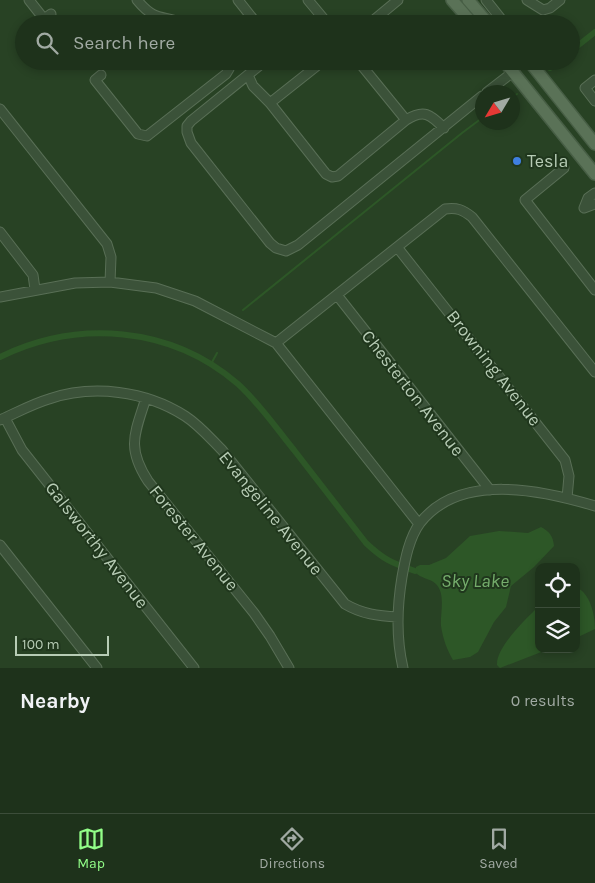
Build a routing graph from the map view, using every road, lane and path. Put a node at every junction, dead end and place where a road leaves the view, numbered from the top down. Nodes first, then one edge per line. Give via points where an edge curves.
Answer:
1 (29, 0) edge
2 (137, 0) edge
3 (238, 0) edge
4 (308, 0) edge
5 (398, 0) edge
6 (452, 0) edge
7 (468, 0) edge
8 (478, 0) edge
9 (486, 0) edge
10 (527, 0) edge
11 (560, 0) edge
12 (41, 15) edge
13 (154, 15) edge
14 (250, 15) edge
15 (320, 15) edge
16 (380, 15) edge
17 (465, 15) edge
18 (481, 15) edge
19 (490, 15) edge
20 (498, 15) edge
21 (229, 70) edge
22 (254, 70) edge
23 (311, 70) edge
24 (365, 70) edge
25 (536, 70) edge
26 (512, 72) joint
27 (101, 75) dead end
28 (248, 75) junction
29 (595, 80) edge
30 (496, 85) edge
31 (595, 101) edge
32 (475, 102) edge
33 (270, 103) junction
34 (0, 110) edge
35 (406, 120) junction
36 (444, 128) junction
37 (595, 144) edge
38 (564, 168) dead end
39 (595, 174) edge
40 (595, 193) edge
41 (595, 204) edge
42 (0, 232) edge
43 (397, 247) junction
44 (110, 282) junction
45 (35, 289) junction
46 (595, 290) edge
47 (337, 295) junction
48 (0, 297) edge
49 (276, 343) junction
50 (595, 372) edge
51 (146, 398) junction
52 (3, 419) edge
53 (490, 490) junction
54 (567, 498) junction
55 (595, 506) edge
56 (419, 524) junction
57 (0, 545) edge
58 (398, 617) junction
59 (399, 667) edge
60 (97, 668) edge
61 (194, 668) edge
62 (289, 668) edge

1 - 12 street
2 - 13 street
3 - 14 street
4 - 15 street
5 - 16 street
6 - 17 main road
7 - 18 main road
8 - 19 main road
9 - 20 street
10 - 11 street via 543,10
21 - 27 street via 147,136 138,134 95,80
22 - 28 street
23 - 33 street
24 - 35 street
25 - 37 main road
26 - 30 street
26 - 39 main road
28 - 33 street via 253,86
28 - 36 street via 191,121 186,132 196,152 280,250 286,251 298,245
29 - 31 street via 585,88
32 - 36 street
33 - 35 street via 326,174 332,177 338,176
34 - 44 street via 107,244 111,258
35 - 36 street via 424,113
38 - 46 street via 525,200
40 - 41 street via 588,198 584,208
42 - 45 street via 33,275
43 - 47 street
43 - 50 street via 445,209 463,210 472,217
43 - 54 street, Browning Avenue via 565,460 569,476
44 - 45 street via 74,282
44 - 49 street via 156,288 195,301
45 - 48 street
47 - 49 street
47 - 53 street, Chesterton Avenue
49 - 56 street
51 - 52 street, Evangeline Avenue via 120,393 76,392 49,399
51 - 58 street, Evangeline Avenue via 185,416 222,450 345,604 372,616
51 - 62 street, Forester Avenue via 134,434 139,467 254,613
52 - 61 street, Galsworthy Avenue via 22,450
53 - 54 street via 518,490
53 - 56 street via 457,496 443,503
54 - 55 street
56 - 58 street via 403,572
57 - 60 street
58 - 59 street

